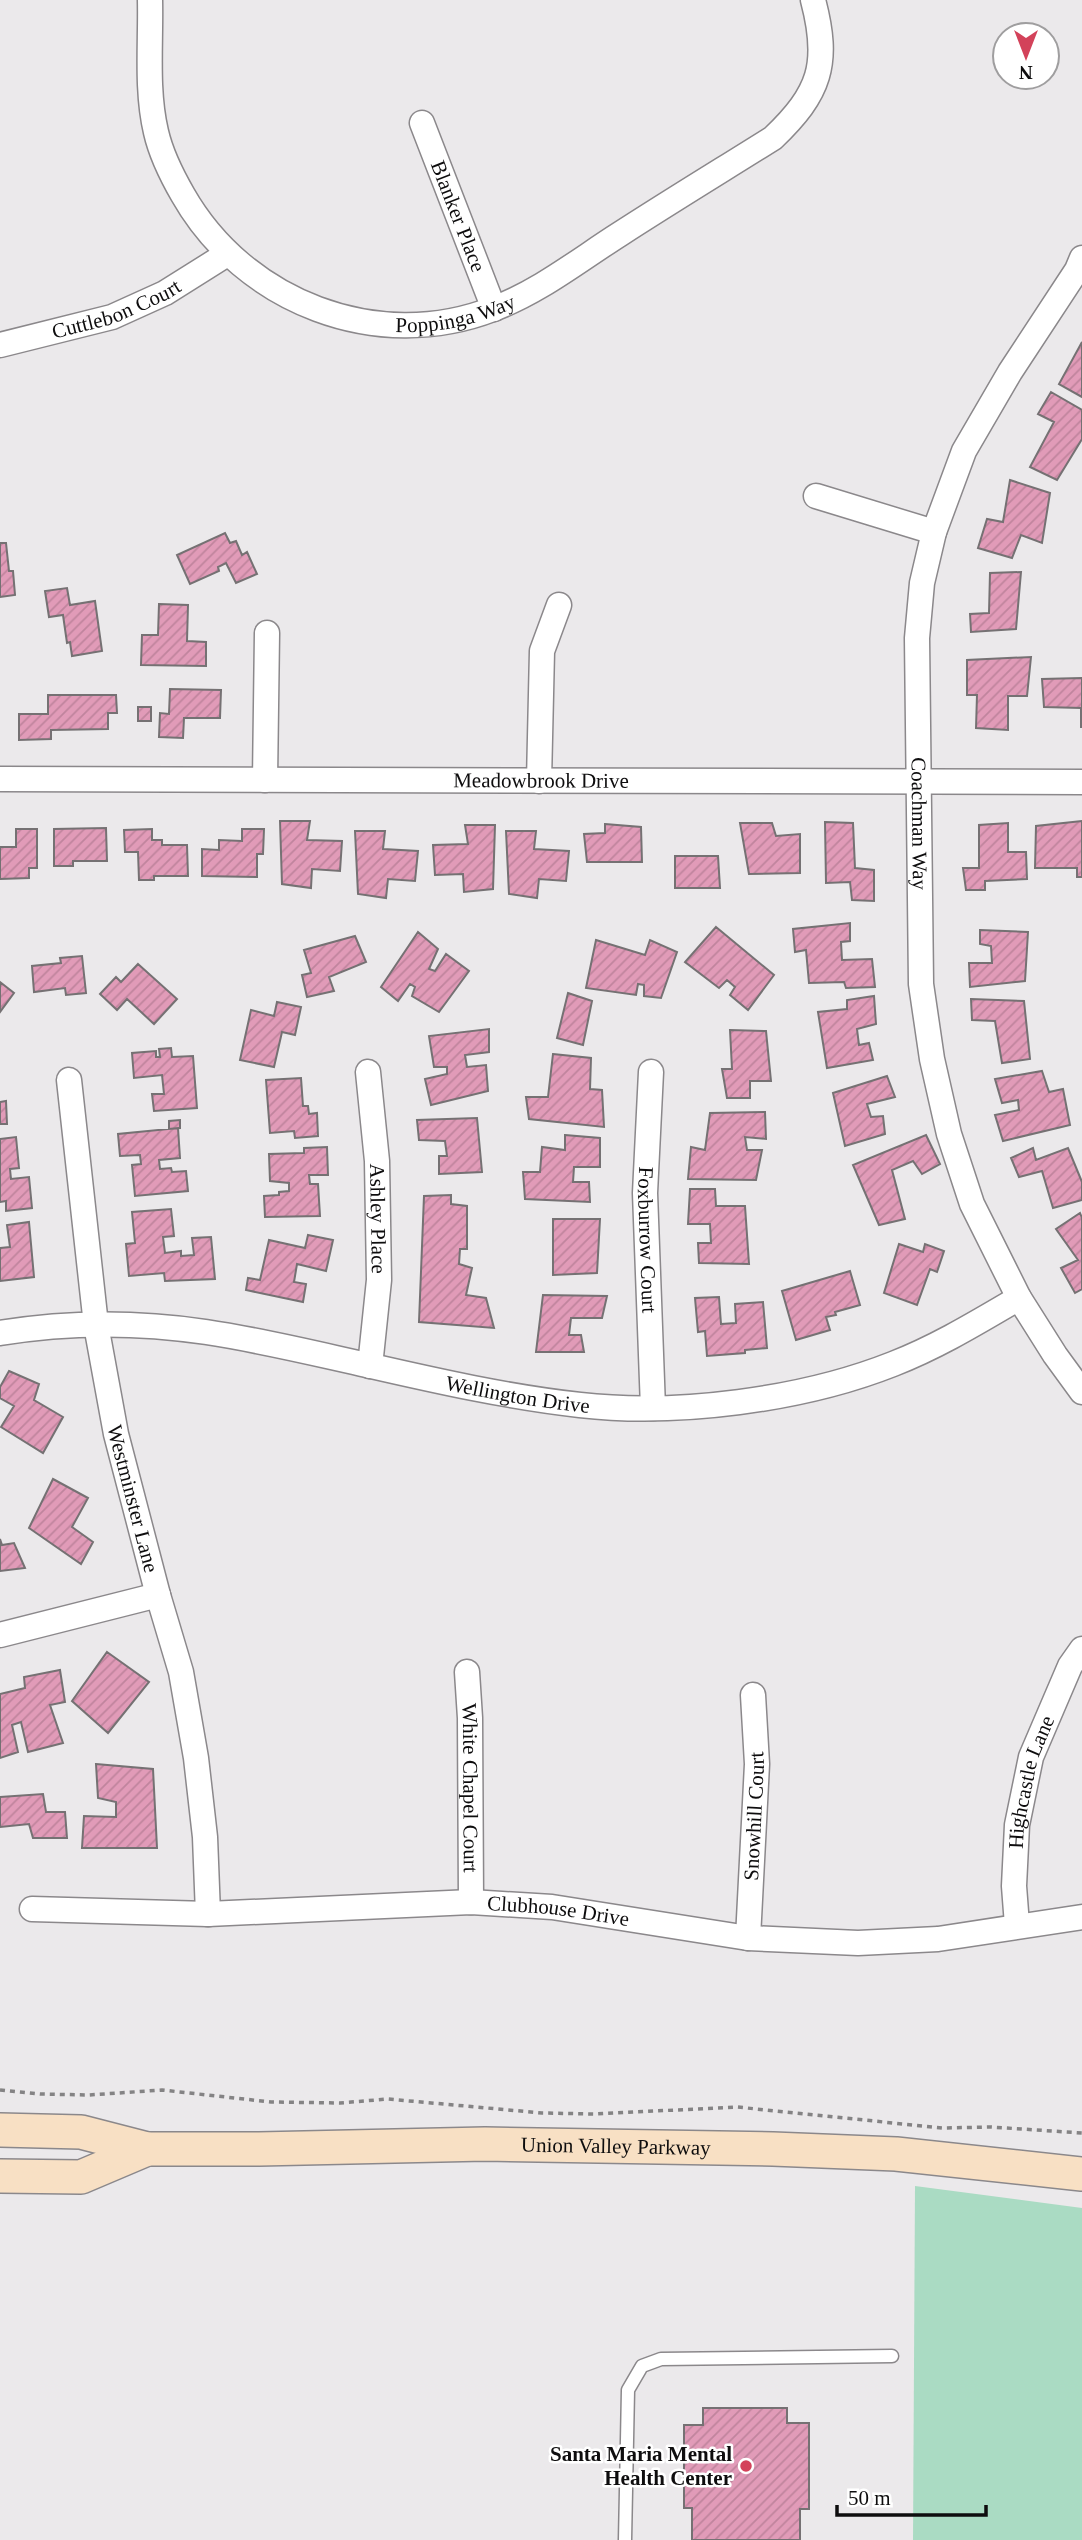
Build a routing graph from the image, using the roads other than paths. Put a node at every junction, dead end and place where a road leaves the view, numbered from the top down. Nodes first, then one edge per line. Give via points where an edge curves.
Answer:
1 (150, 0) edge
2 (813, 0) edge
3 (422, 123) dead end
4 (227, 254) junction
5 (1080, 267) edge
6 (494, 309) junction
7 (0, 345) edge
8 (816, 496) dead end
9 (934, 532) junction
10 (559, 605) dead end
11 (267, 634) dead end
12 (0, 779) edge
13 (265, 780) junction
14 (539, 781) junction
15 (918, 781) junction
16 (1082, 782) edge
17 (368, 1072) dead end
18 (651, 1072) dead end
19 (69, 1080) dead end
20 (1019, 1298) junction
21 (96, 1325) junction
22 (0, 1333) edge
23 (370, 1366) junction
24 (1082, 1392) edge
25 (653, 1408) junction
26 (158, 1595) junction
27 (0, 1635) edge
28 (1082, 1649) edge
29 (467, 1672) dead end
30 (753, 1695) dead end
31 (471, 1902) junction
32 (32, 1909) dead end
33 (208, 1914) junction
34 (1082, 1917) edge
35 (1017, 1925) junction
36 (748, 1938) junction
37 (0, 2130) edge
38 (147, 2149) junction
39 (1082, 2174) edge
40 (0, 2176) edge
41 (892, 2356) dead end
42 (625, 2540) edge

1 - 4 street, Poppinga Way via 151,103 156,134 194,215
2 - 6 street, Poppinga Way via 822,46 819,70 796,116 773,138 546,283
3 - 6 street, Blanker Place
4 - 6 street, Poppinga Way via 307,307 342,317 376,324 447,324
4 - 7 street, Cuttlebon Court via 165,293 112,317
5 - 9 street, Coachman Way via 964,451
8 - 9 street
9 - 15 street, Coachman Way via 922,583 917,638
10 - 14 street via 542,651
11 - 13 street
12 - 13 street, Meadowbrook Drive
13 - 14 street, Meadowbrook Drive
14 - 15 street, Meadowbrook Drive
15 - 16 street, Meadowbrook Drive
15 - 20 street, Coachman Way via 921,984 932,1059 949,1134 972,1204
17 - 23 street, Ashley Place via 377,1161 379,1266
18 - 25 street, Foxburrow Court via 645,1193
19 - 21 street, Westminster Lane
20 - 24 street, Coachman Way
20 - 25 street, Wellington Drive via 892,1364 739,1402
21 - 22 street, Wellington Drive
21 - 23 street, Wellington Drive via 206,1332
21 - 26 street, Westminster Lane via 116,1434
23 - 25 street, Wellington Drive via 509,1395
26 - 27 street
26 - 33 street, Westminster Lane via 181,1672 196,1758
28 - 35 street, Highcastle Lane via 1070,1666 1031,1757 1017,1825
29 - 31 street, White Chapel Court
30 - 36 street, Snowhill Court via 757,1764
31 - 33 street, Clubhouse Drive
31 - 36 street, Clubhouse Drive via 552,1908
32 - 33 street, Clubhouse Drive
34 - 35 street, Clubhouse Drive
35 - 36 street, Clubhouse Drive via 938,1939 858,1943
37 - 38 street, Union Valley Parkway via 81,2132
38 - 39 street, Union Valley Parkway via 485,2144 773,2149 896,2154
38 - 40 street, Union Valley Parkway via 81,2177
41 - 42 lane via 662,2358 642,2366 628,2390

